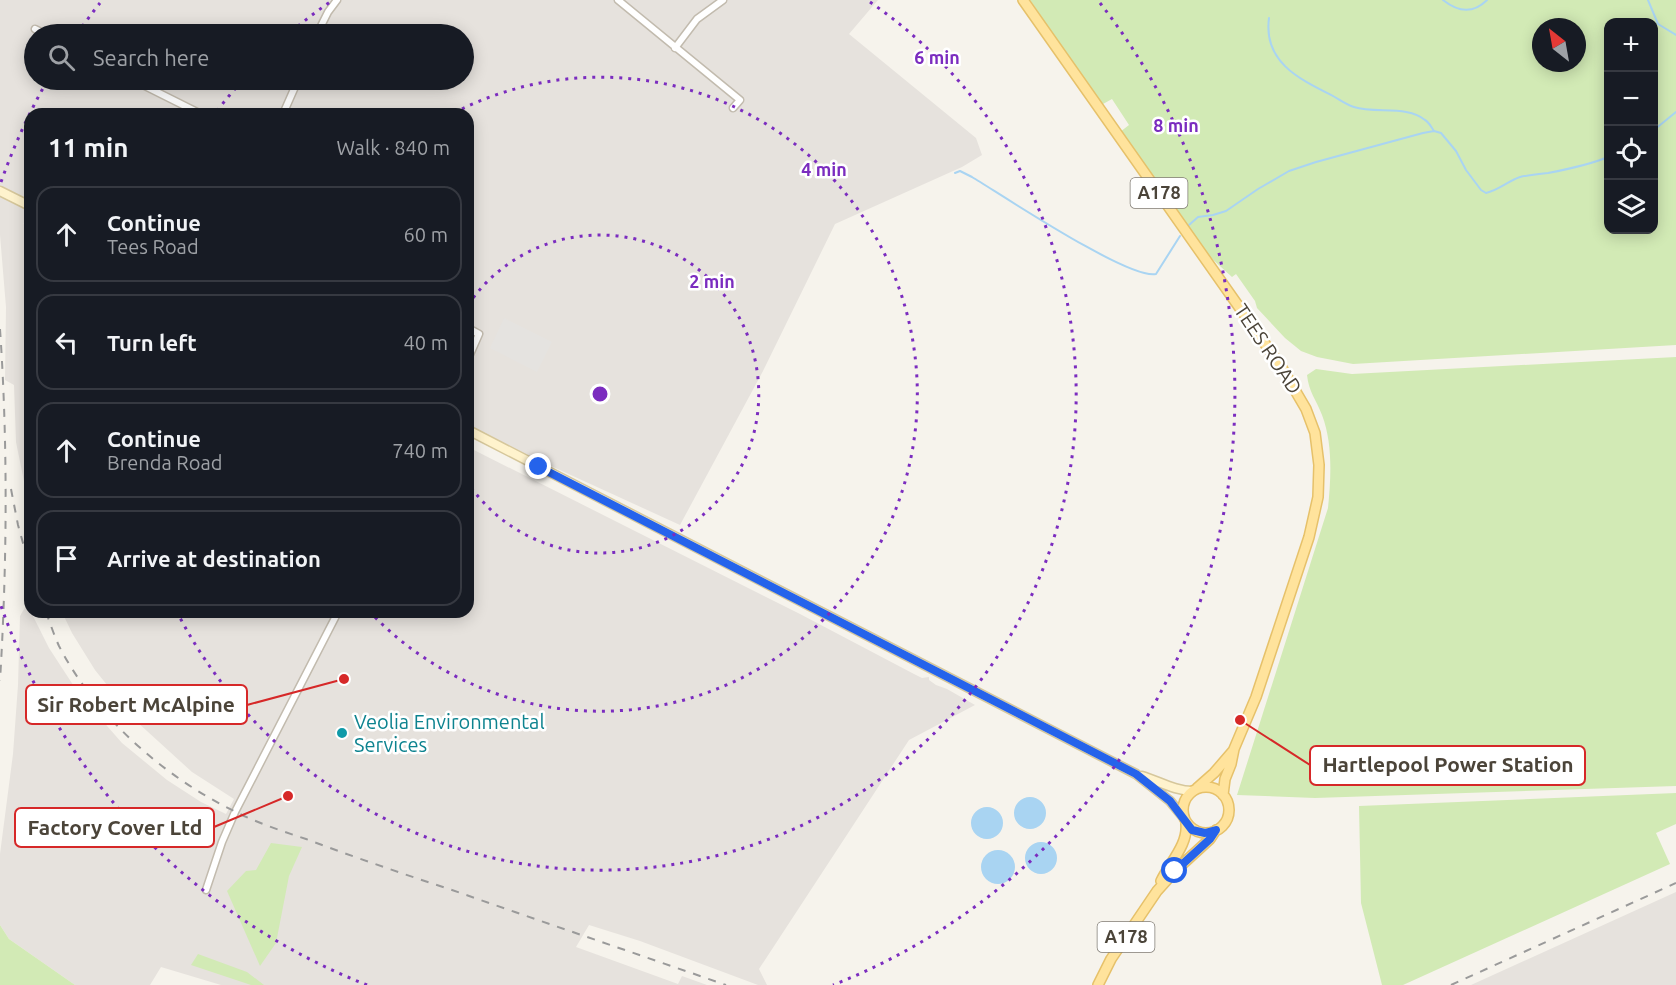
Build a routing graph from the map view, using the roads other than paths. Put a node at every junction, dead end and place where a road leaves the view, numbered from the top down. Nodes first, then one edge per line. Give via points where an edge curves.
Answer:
1 (337, 0) edge
2 (618, 0) edge
3 (723, 0) edge
4 (1023, 0) edge
5 (322, 24) edge
6 (675, 48) junction
7 (154, 90) edge
8 (294, 90) edge
9 (189, 108) edge
10 (286, 108) edge
11 (733, 108) dead end
12 (0, 191) edge
13 (24, 203) edge
14 (474, 331) edge
15 (474, 345) edge
16 (474, 433) edge
17 (335, 618) edge
18 (1234, 749) junction
19 (1136, 774) junction
20 (1195, 790) junction
21 (1223, 795) junction
22 (1185, 821) junction
23 (1216, 830) junction
24 (206, 890) dead end
25 (1156, 891) junction
26 (1098, 985) edge

1 - 5 street
2 - 6 street
3 - 6 street via 696,19
4 - 18 main road, TEES ROAD / A178 via 1275,358 1301,399 1315,433 1320,480 1315,515 1256,697
6 - 11 street via 740,100
7 - 9 street
8 - 10 street
12 - 13 main road
14 - 15 street via 479,334
16 - 19 main road
17 - 24 street via 235,812
18 - 20 main road, TEES ROAD / A178
18 - 21 main road, TEES ROAD / A178
19 - 20 main road via 1177,789
19 - 22 main road via 1170,801
20 - 21 main road via 1206,787
20 - 22 main road, A178 via 1185,799
21 - 23 main road, A178 via 1228,816
22 - 23 main road via 1198,832
22 - 25 main road, A178 via 1184,842
23 - 25 main road, A178
25 - 26 main road, A178

